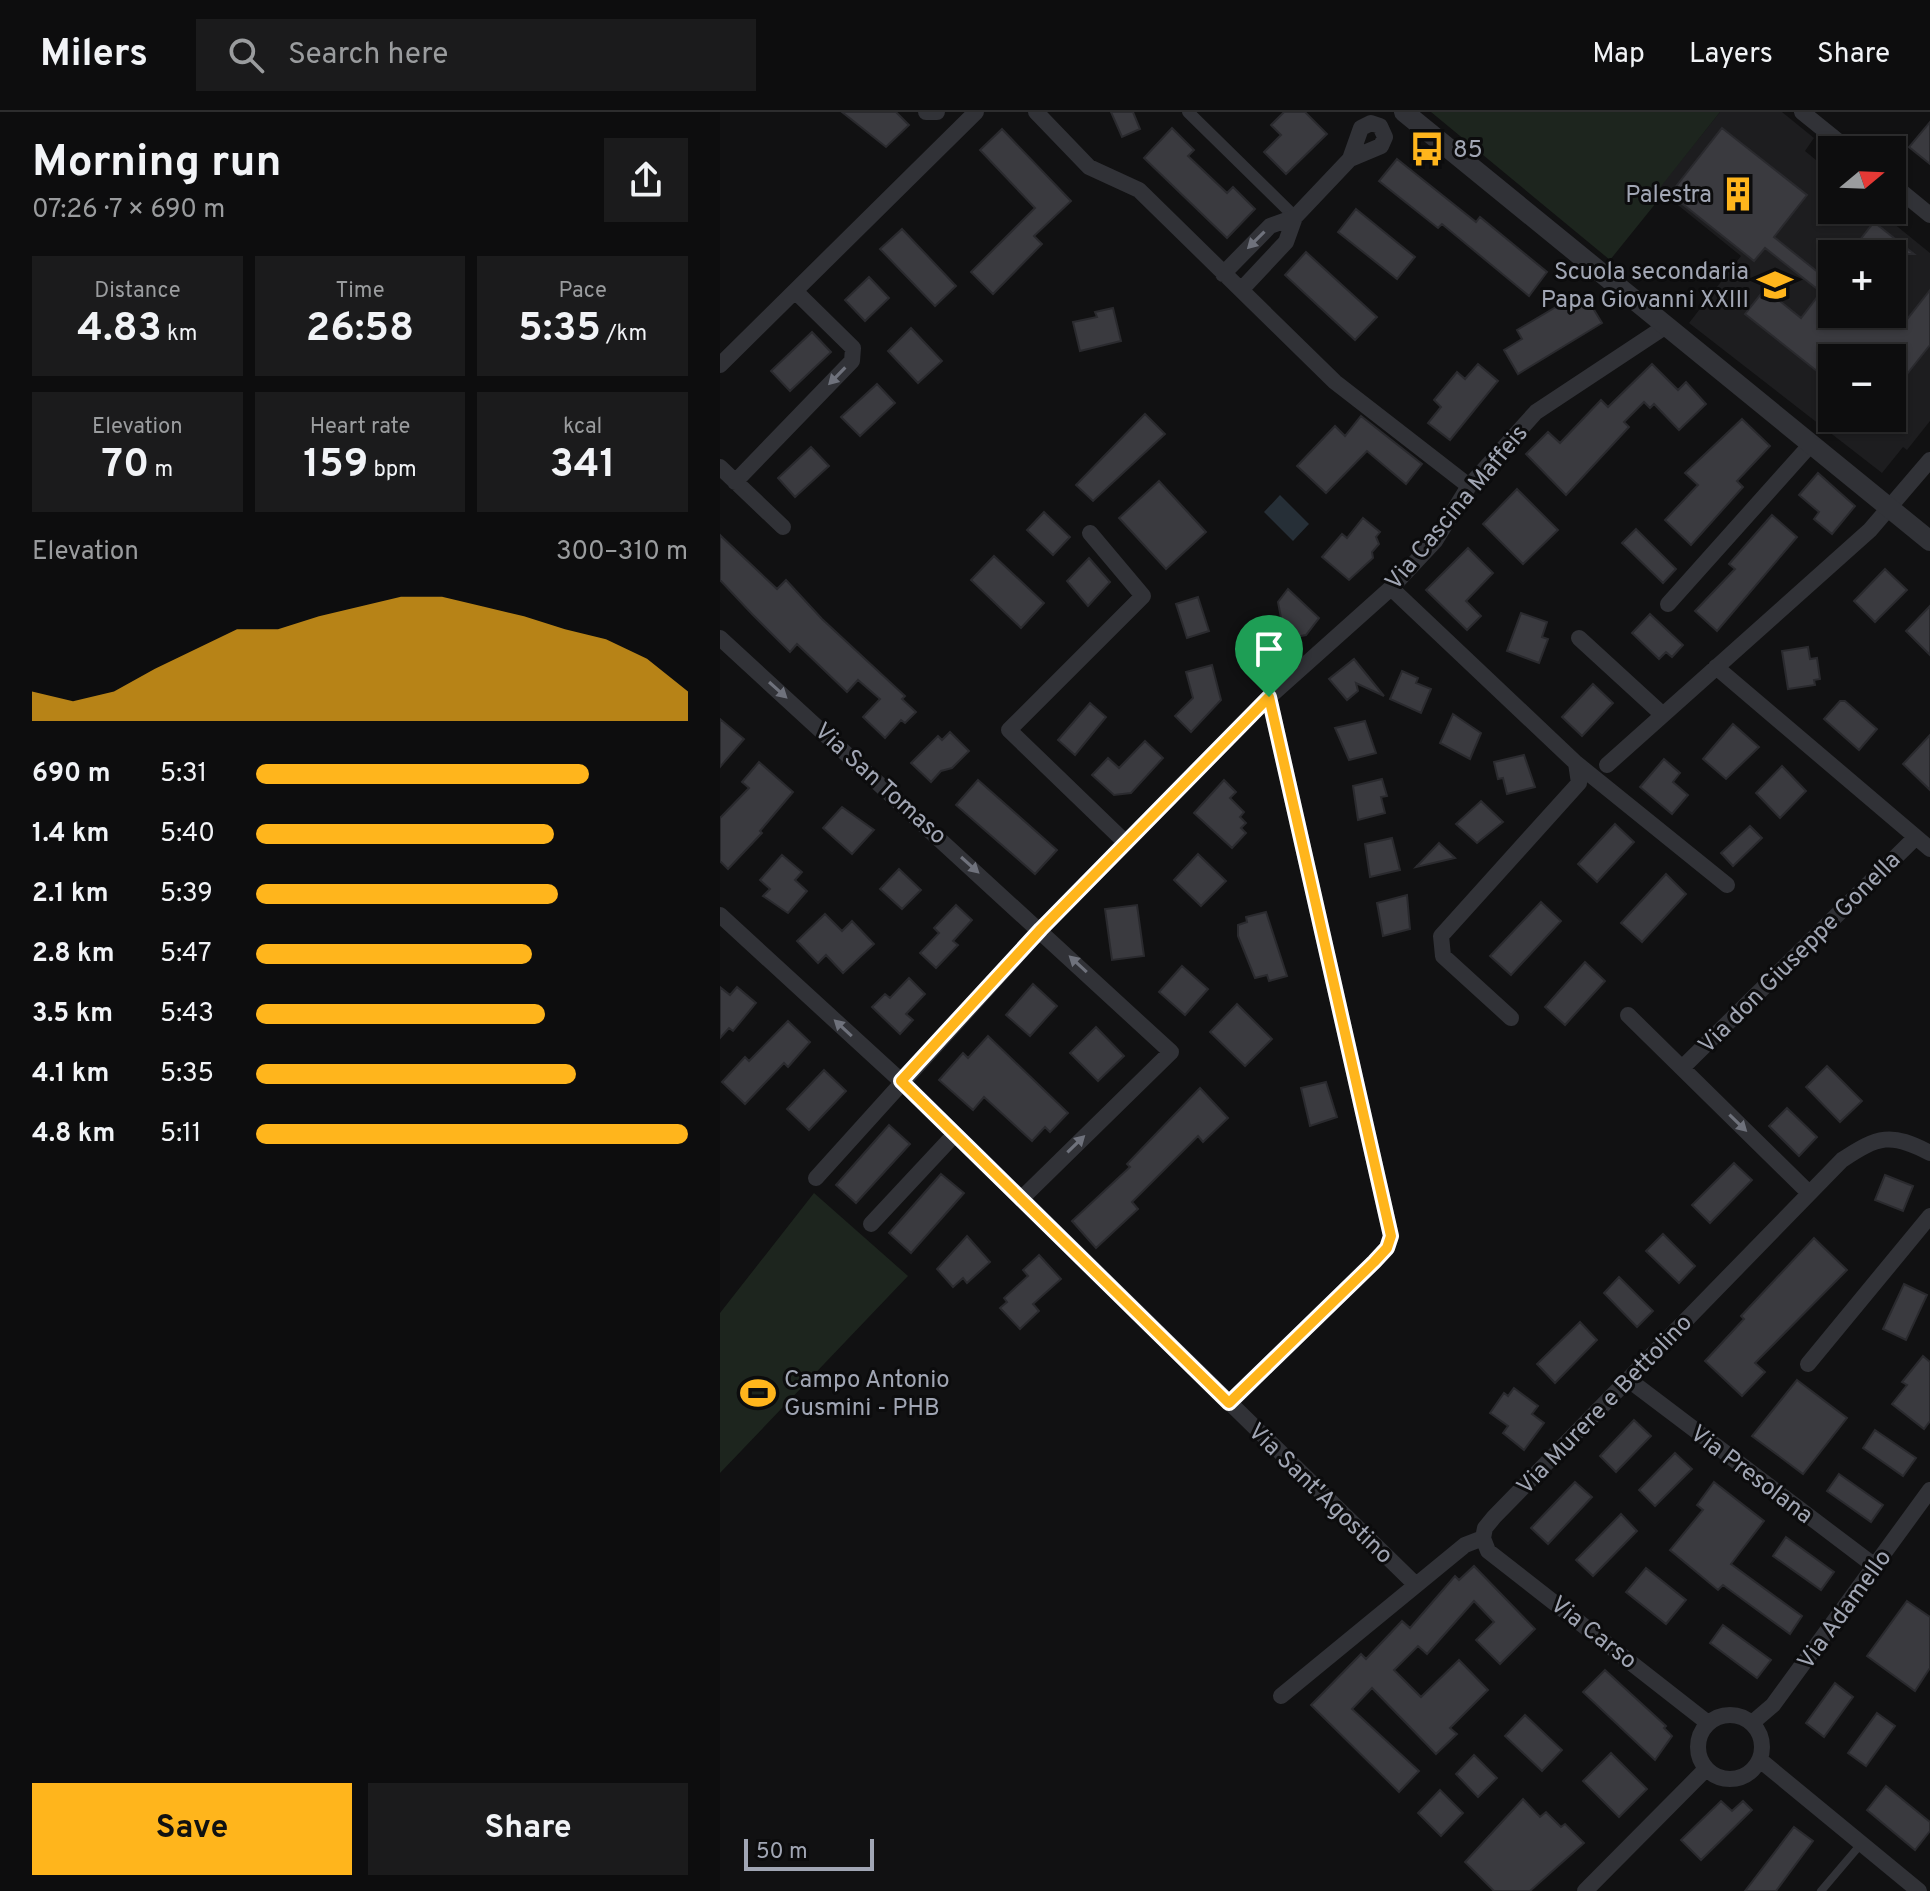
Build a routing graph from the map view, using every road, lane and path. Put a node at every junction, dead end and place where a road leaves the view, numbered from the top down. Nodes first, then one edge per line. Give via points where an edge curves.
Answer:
1 (926, 112) edge
2 (937, 112) edge
3 (976, 112) edge
4 (1036, 112) edge
5 (1188, 112) edge
6 (1404, 112) edge
7 (1802, 112) edge
8 (1832, 136) edge
9 (1350, 159) dead end
10 (1906, 195) edge
11 (1930, 215) edge
12 (1295, 217) junction
13 (1223, 274) junction
14 (1241, 290) junction
15 (795, 291) junction
16 (1666, 326) junction
17 (720, 365) edge
18 (1812, 443) junction
19 (1930, 460) edge
20 (720, 467) edge
21 (735, 482) junction
22 (1469, 486) junction
23 (1889, 506) junction
24 (783, 527) dead end
25 (1090, 533) dead end
26 (1930, 541) edge
27 (1391, 588) junction
28 (1668, 604) dead end
29 (720, 638) edge
30 (1579, 638) dead end
31 (1716, 667) junction
32 (1269, 697) junction
33 (1663, 715) junction
34 (1576, 763) junction
35 (1607, 765) dead end
36 (1916, 837) junction
37 (1126, 843) junction
38 (1930, 849) edge
39 (1727, 885) dead end
40 (720, 915) edge
41 (1041, 929) junction
42 (1628, 1015) dead end
43 (1511, 1018) dead end
44 (1682, 1068) junction
45 (901, 1081) junction
46 (955, 1134) junction
47 (1930, 1153) edge
48 (816, 1178) dead end
49 (1808, 1192) junction
50 (1021, 1199) junction
51 (1930, 1216) edge
52 (871, 1224) dead end
53 (1808, 1364) dead end
54 (1629, 1380) junction
55 (1229, 1403) junction
56 (1930, 1490) edge
57 (1483, 1538) junction
58 (1876, 1567) junction
59 (1416, 1585) junction
60 (1281, 1696) dead end
61 (1708, 1723) junction
62 (1752, 1723) junction
63 (1760, 1760) junction
64 (1706, 1769) junction
65 (1861, 1844) junction
66 (1930, 1880) edge
67 (1585, 1891) edge
68 (1821, 1891) edge
69 (1920, 1891) edge

1 - 2 street
3 - 15 street
4 - 13 street via 1089,167 1139,190
5 - 12 street
6 - 16 street
7 - 8 street
9 - 12 street
10 - 11 street
12 -> 13 street via 1270,226
12 - 14 street via 1286,242
13 - 14 street
14 - 22 street via 1335,382
15 - 17 street
15 -> 21 street via 853,348 852,361
16 - 18 street
16 - 22 street, Via Cascina Maffeis via 1536,412
18 - 23 street
18 - 28 street
19 - 23 street
20 - 21 street
21 - 24 street
22 - 27 street, Via Cascina Maffeis via 1435,541
23 - 26 street
23 - 31 street via 1870,530
25 - 37 street via 1143,596 1009,730
27 - 32 street, Via Cascina Maffeis
27 - 34 street
29 -> 41 street, Via San Tomaso
30 - 33 street
31 - 33 street
31 - 36 street, Via don Giuseppe Gonella
32 - 37 street, Via Cascina Maffeis
32 - 55 street via 1391,1236 1374,1262
33 - 35 street
34 - 39 street
34 - 43 street via 1579,783 1441,936 1443,956
36 - 38 street, Via don Giuseppe Gonella
36 - 44 street, Via don Giuseppe Gonella
37 - 41 street, Via Cascina Maffeis
45 -> 40 street
41 - 45 street, Via Cascina Maffeis
50 -> 41 street via 1171,1052
42 - 44 street, Via don Giuseppe Gonella
44 -> 49 street, Via don Giuseppe Gonella
45 - 46 street, Via Sant'Agostino
45 - 48 street, Via Cascina Maffeis
46 - 50 street, Via Sant'Agostino
46 - 52 street
47 - 49 street, Via Murere e Bettolino via 1898,1138 1873,1139
49 - 54 street, Via Murere e Bettolino
50 - 55 street, Via Sant'Agostino
51 - 53 street
54 - 57 street, Via Murere e Bettolino via 1494,1517
54 - 58 street, Via Presolana
55 - 59 street, Via Sant'Agostino
56 - 58 street, Via Adamello
57 - 59 street, Via Murere e Bettolino via 1465,1545
57 - 61 street, Via Carso via 1488,1551
58 - 62 street, Via Adamello via 1773,1705
59 - 60 street, Via Murere e Bettolino
61 - 62 street via 1735,1715
61 - 64 street via 1698,1751
62 - 63 street via 1762,1740
63 - 64 street via 1736,1779
63 - 65 street
64 - 67 street
65 - 68 lane
65 - 69 street
66 - 69 street

